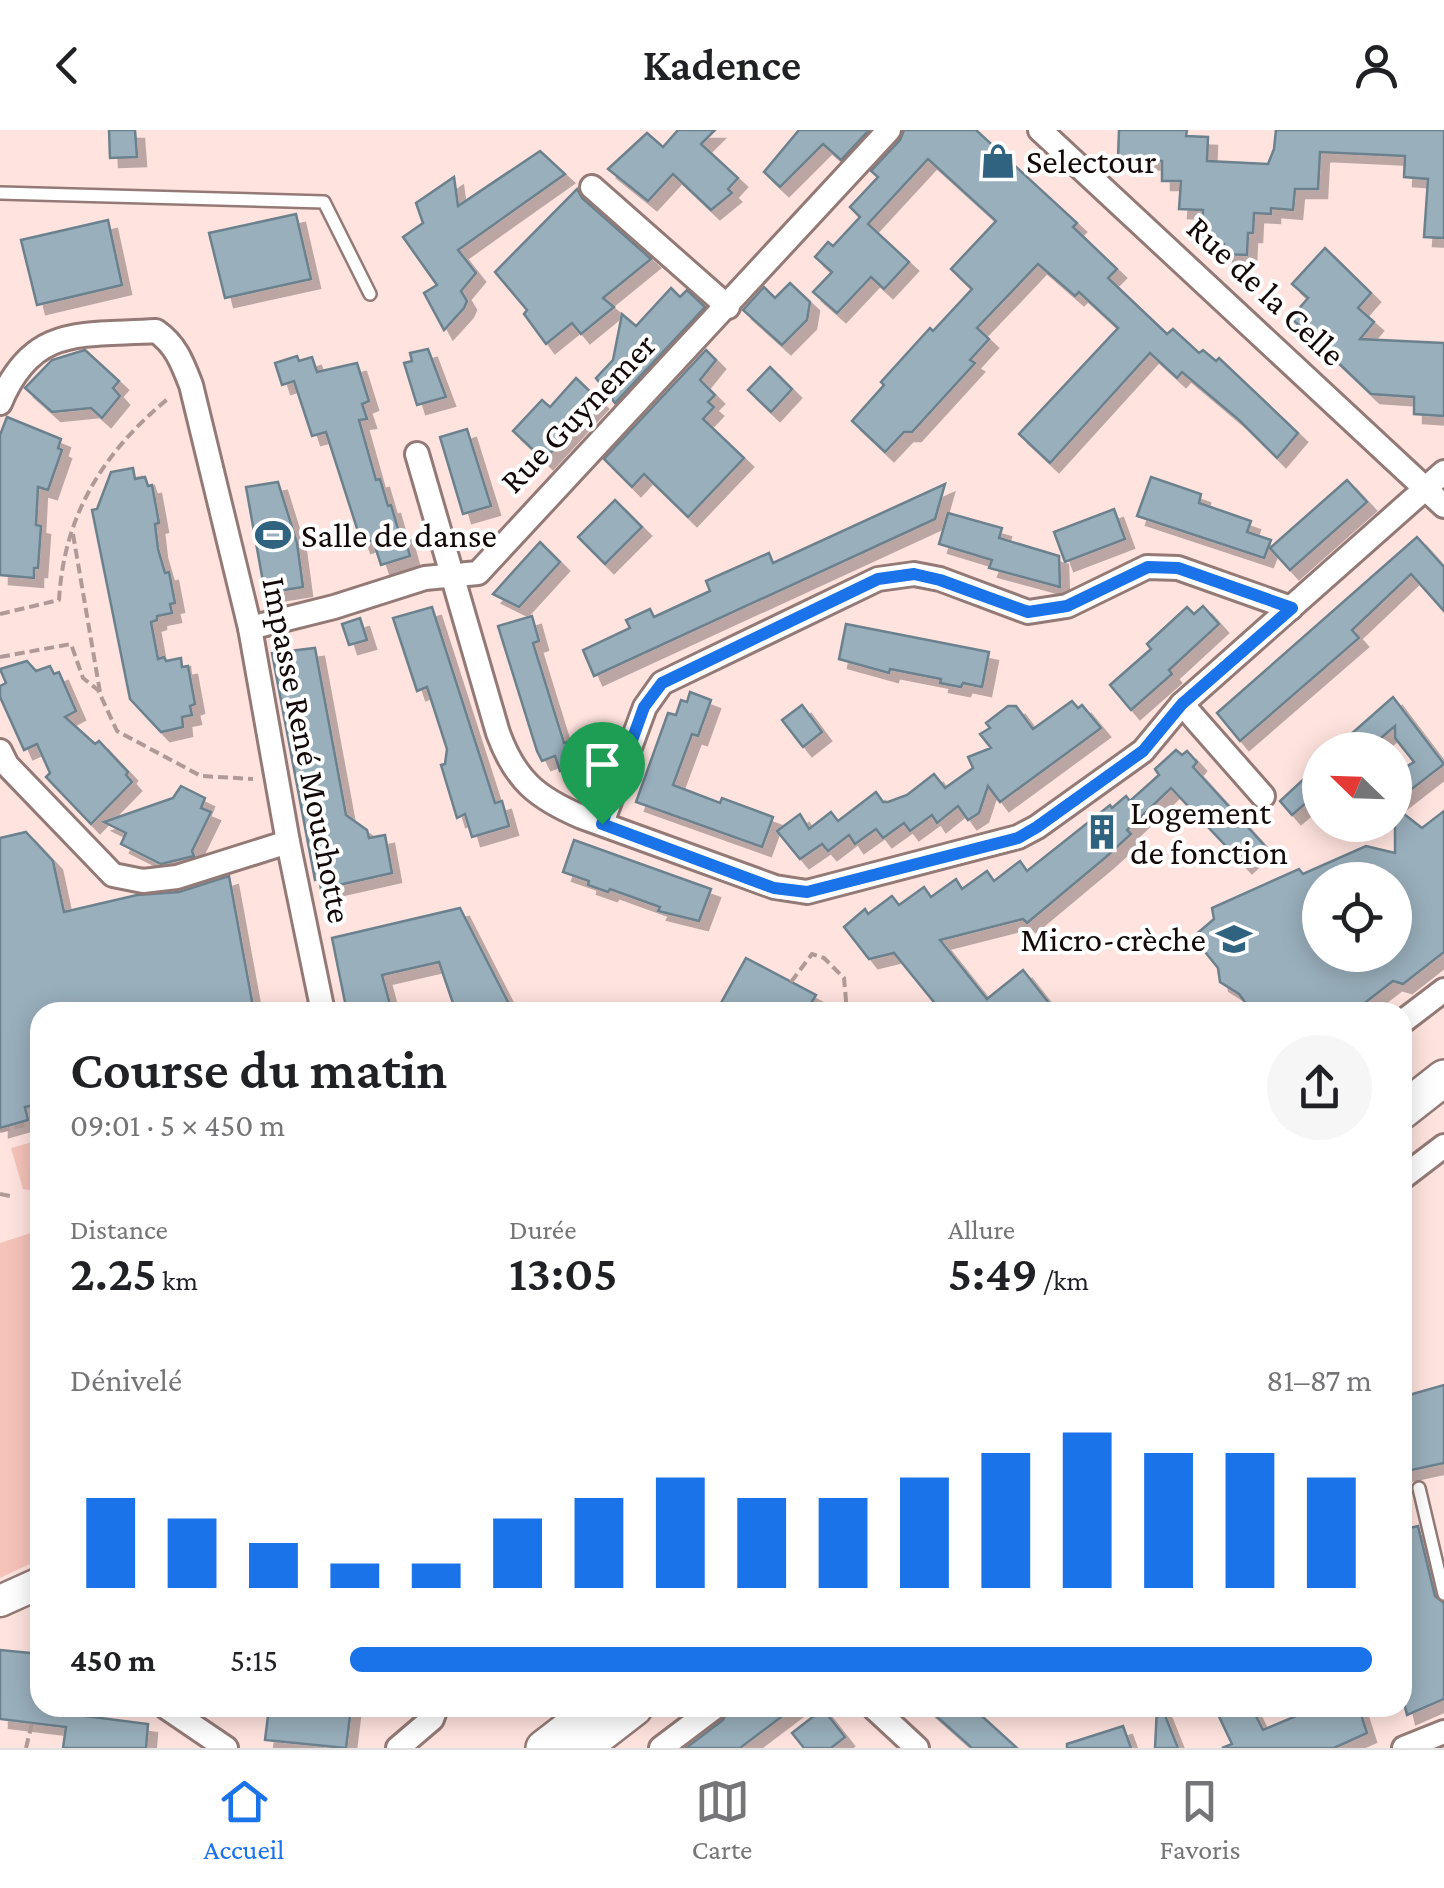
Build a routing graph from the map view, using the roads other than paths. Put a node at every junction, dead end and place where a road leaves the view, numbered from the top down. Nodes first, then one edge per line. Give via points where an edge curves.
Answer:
1 (889, 130) edge
2 (1040, 130) edge
3 (592, 187) dead end
4 (0, 193) edge
5 (370, 294) dead end
6 (728, 307) junction
7 (0, 403) edge
8 (417, 454) dead end
9 (1435, 480) edge
10 (1444, 506) edge
11 (451, 577) junction
12 (1292, 608) junction
13 (250, 628) junction
14 (1182, 704) junction
15 (0, 751) edge
16 (1263, 796) dead end
17 (602, 824) junction
18 (288, 842) junction
19 (1444, 990) edge
20 (321, 1002) edge
21 (1412, 1014) edge
22 (1444, 1052) edge
23 (1412, 1076) edge
24 (1444, 1078) edge
25 (1412, 1103) edge
26 (1444, 1146) edge
27 (1412, 1170) edge
28 (1419, 1488) dead end
29 (30, 1587) edge
30 (1444, 1594) edge
31 (0, 1601) edge
32 (180, 1717) edge
33 (433, 1717) edge
34 (584, 1717) edge
35 (622, 1717) edge
36 (702, 1717) edge
37 (884, 1717) edge
38 (1444, 1732) edge
39 (226, 1748) edge
40 (398, 1748) edge
41 (544, 1748) edge
42 (582, 1748) edge
43 (662, 1748) edge
44 (917, 1748) edge
45 (1404, 1748) edge

1 - 6 street, Rue Guynemer
2 - 9 street, Rue de la Celle
3 - 6 street
4 - 5 lane via 324,202
6 - 11 street, Rue Guynemer via 478,573
7 - 13 street, Impasse René Mouchotte via 12,375 55,341 156,331 169,340 190,382
8 - 11 street
9 - 10 street, Rue de la Celle
9 - 12 street
11 - 13 street, Rue Guynemer via 425,578
11 - 17 street via 510,762 540,796
12 - 14 street
12 - 17 street via 1178,568 1148,567 1067,606 1028,612 914,574 878,579 662,683 644,707
13 - 18 street, Impasse René Mouchotte
14 - 16 street
14 - 17 street via 1143,751 1028,832 807,892 774,888
15 - 18 street via 113,875 143,881 177,877
18 - 20 street, Impasse René Mouchotte
19 - 21 street
22 - 23 main road
24 - 25 main road
26 - 27 street
28 - 30 lane
29 - 31 main road
32 - 39 street
33 - 40 street
34 - 41 main road
35 - 42 main road
36 - 43 street
37 - 44 street
38 - 45 street

